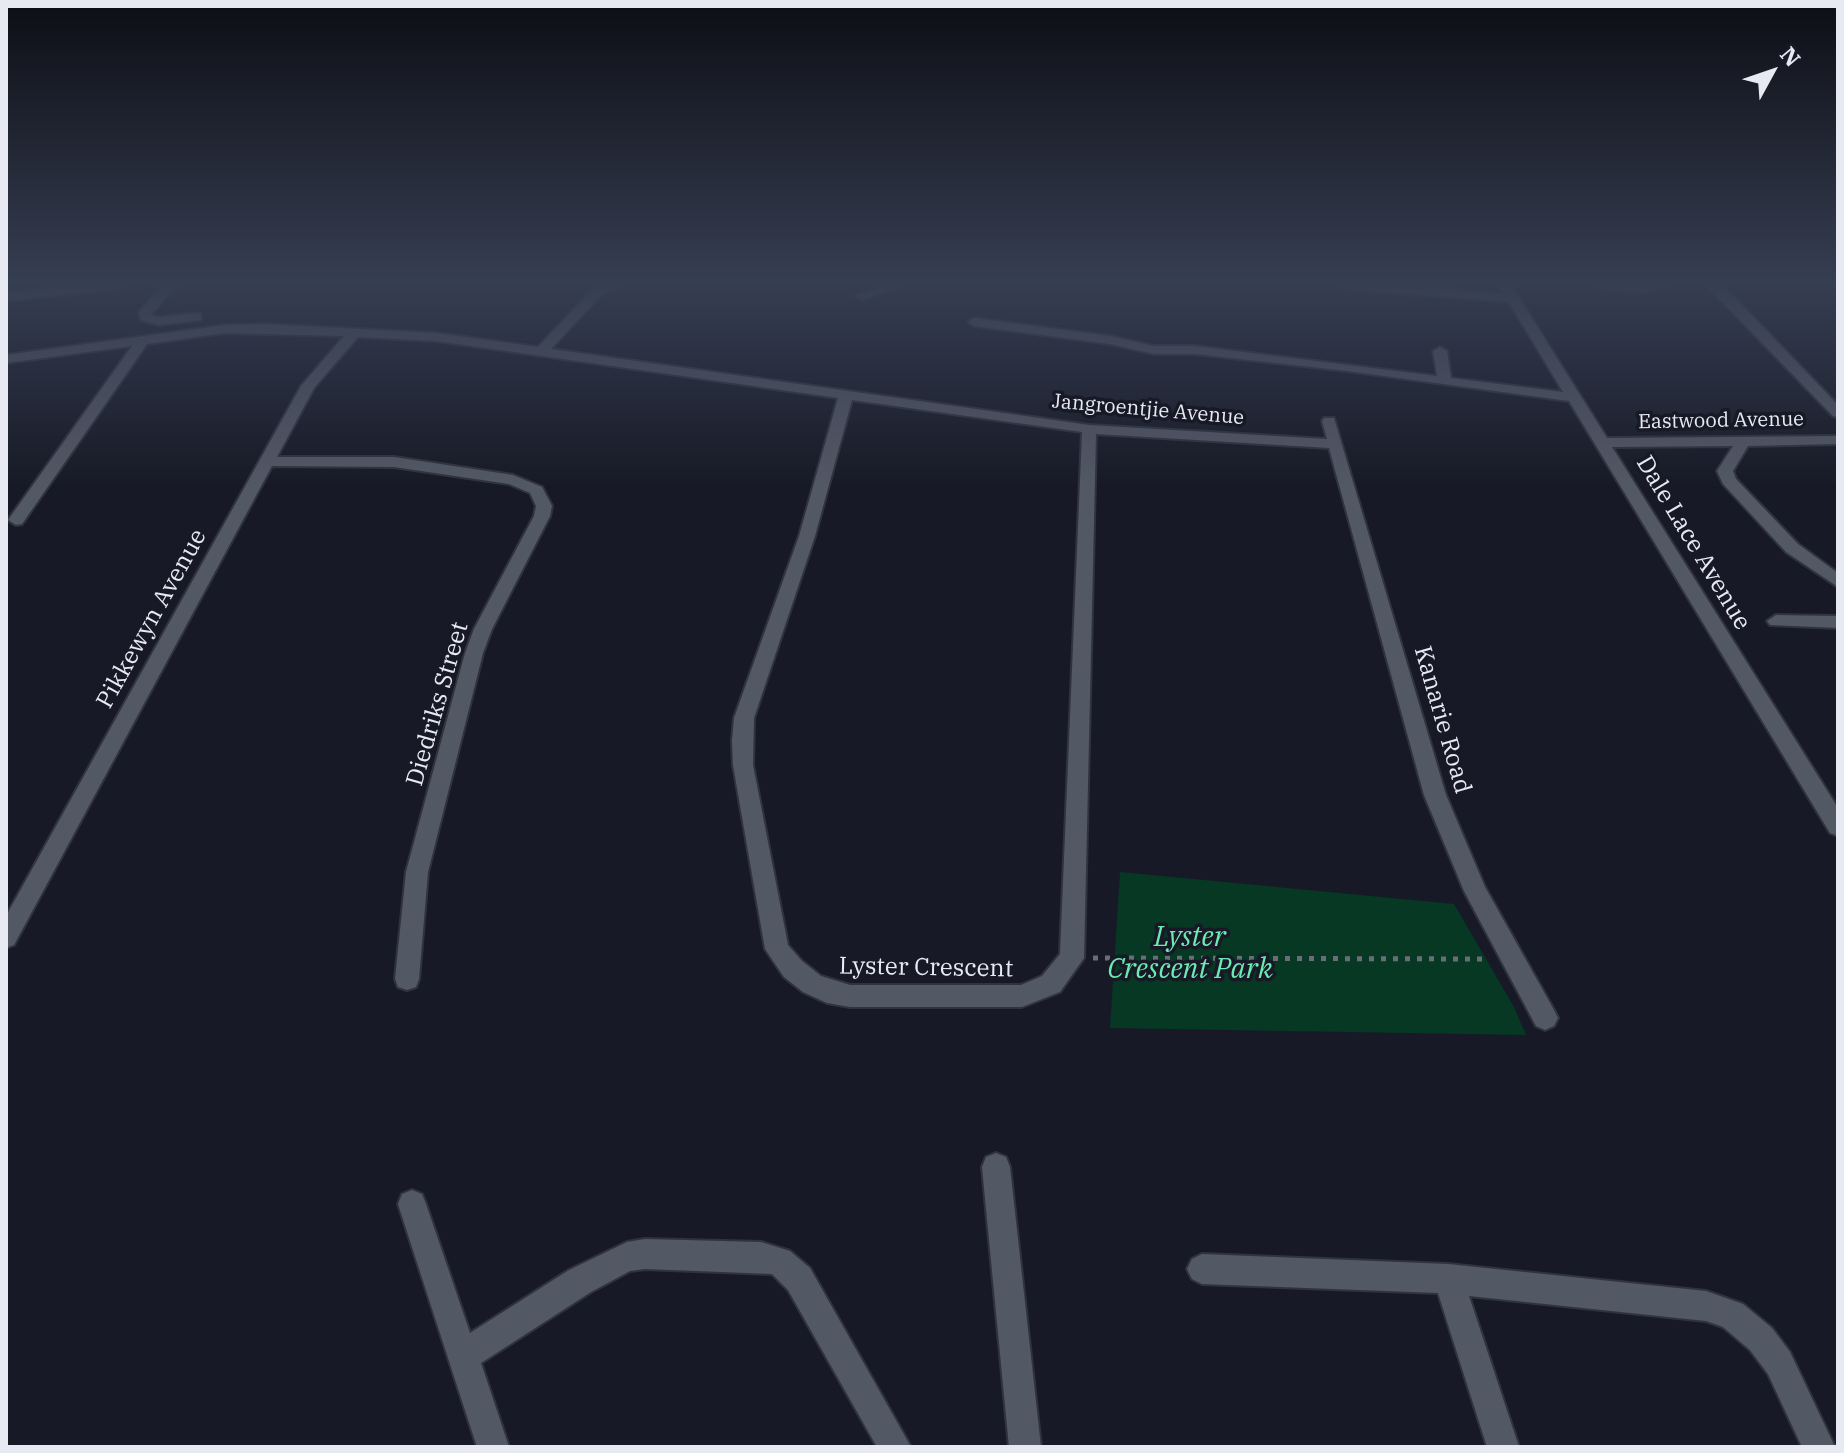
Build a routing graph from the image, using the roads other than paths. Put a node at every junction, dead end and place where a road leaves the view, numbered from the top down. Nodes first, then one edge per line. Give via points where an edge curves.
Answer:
1 (52, 353) edge
2 (134, 353) edge
3 (337, 353) edge
4 (555, 353) edge
5 (1220, 353) edge
6 (1440, 353) edge
7 (1545, 353) edge
8 (1781, 353) edge
9 (22, 357) junction
10 (6, 359) edge
11 (6, 375) edge
12 (1445, 382) junction
13 (846, 394) junction
14 (1572, 397) junction
15 (1838, 413) edge
16 (1329, 421) dead end
17 (1089, 429) junction
18 (1838, 440) edge
19 (1743, 441) junction
20 (1604, 443) junction
21 (1335, 444) junction
22 (266, 461) junction
23 (16, 520) dead end
24 (1838, 581) edge
25 (1776, 621) dead end
26 (1838, 622) edge
27 (1838, 827) edge
28 (6, 938) edge
29 (407, 979) dead end
30 (1545, 1018) dead end
31 (996, 1167) dead end
32 (412, 1204) dead end
33 (1202, 1269) dead end
34 (1448, 1279) junction
35 (463, 1356) junction
36 (493, 1447) edge
37 (895, 1447) edge
38 (1025, 1447) edge
39 (1503, 1447) edge
40 (1819, 1447) edge

1 - 9 street, Jangroentjie Avenue
2 - 23 street
3 - 22 street, Pikkewyn Avenue via 308,386
4 - 13 street, Jangroentjie Avenue
5 - 12 street
6 - 12 street
7 - 14 street, Dale Lace Avenue
8 - 15 street
9 - 10 street, Jangroentjie Avenue
9 - 11 street
12 - 14 street
13 - 17 street, Jangroentjie Avenue
13 - 17 street, Lyster Crescent via 807,536 744,718 743,765 777,949 793,969 827,992 883,998 1022,996 1051,984 1072,958
14 - 20 street, Dale Lace Avenue
16 - 21 street, Kanarie Road
17 - 21 street, Jangroentjie Avenue
18 - 19 street, Eastwood Avenue
19 - 20 street, Eastwood Avenue
19 - 24 street via 1725,471 1729,481 1792,548
20 - 27 street, Dale Lace Avenue
21 - 30 street, Kanarie Road via 1435,795 1456,851
22 - 28 street, Pikkewyn Avenue
22 - 29 street, Diedriks Street via 394,462 513,480 536,490 544,506 474,653 417,872
25 - 26 street
31 - 38 street
32 - 35 street
33 - 34 street
34 - 39 street
34 - 40 street via 1706,1306 1732,1315 1779,1363
35 - 36 street
35 - 37 street via 627,1257 780,1261 799,1279

